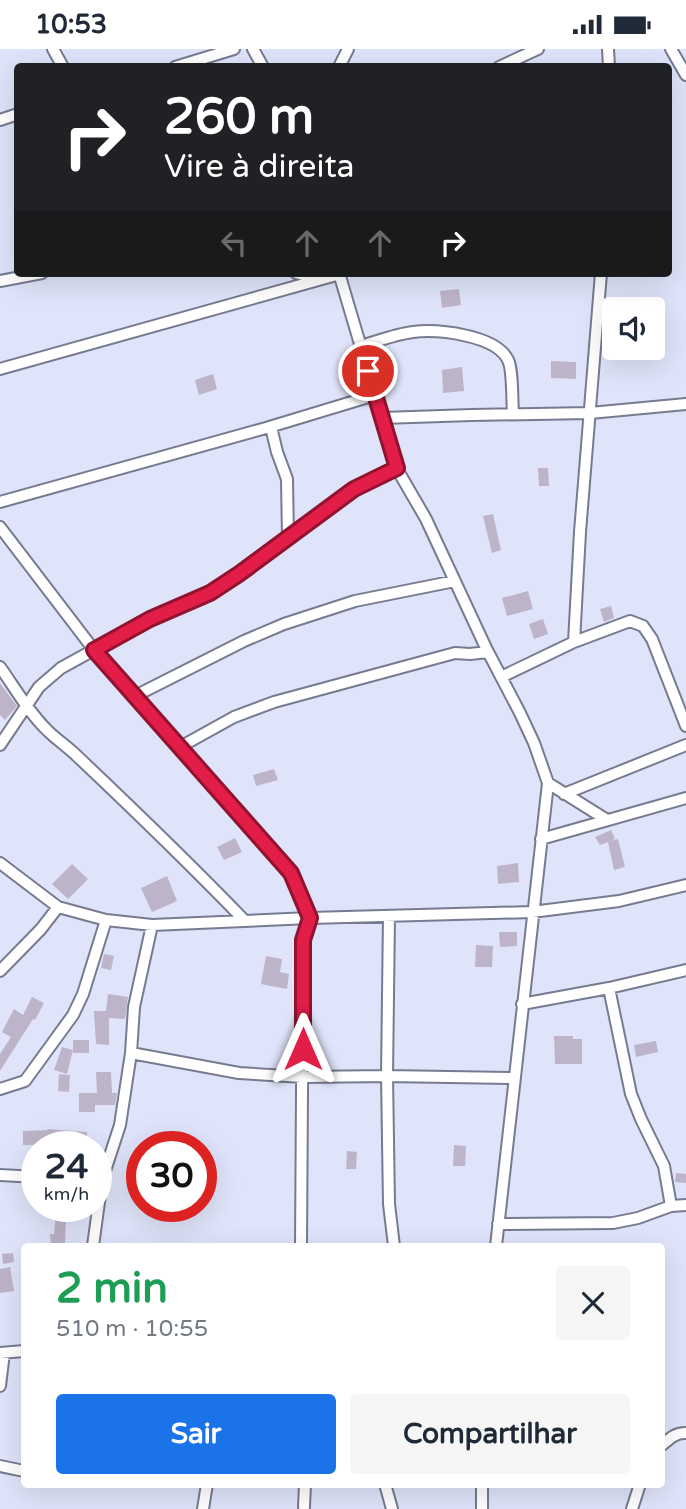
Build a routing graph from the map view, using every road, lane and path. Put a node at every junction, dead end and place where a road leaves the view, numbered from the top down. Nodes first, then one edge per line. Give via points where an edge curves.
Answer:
1 (234, 49) edge
2 (538, 49) edge
3 (671, 49) edge
4 (188, 63) edge
5 (508, 63) edge
6 (686, 75) edge
7 (21, 277) edge
8 (311, 277) edge
9 (326, 277) edge
10 (340, 277) edge
11 (601, 277) edge
12 (318, 279) junction
13 (0, 281) edge
14 (361, 346) junction
15 (0, 369) edge
16 (375, 395) junction
17 (686, 404) edge
18 (590, 413) junction
19 (513, 414) junction
20 (382, 418) junction
21 (271, 427) junction
22 (397, 468) junction
23 (0, 502) edge
24 (0, 527) edge
25 (288, 538) junction
26 (455, 581) junction
27 (574, 642) junction
28 (94, 650) junction
29 (488, 652) junction
30 (0, 667) edge
31 (501, 677) junction
32 (135, 695) junction
33 (26, 705) junction
34 (686, 726) edge
35 (0, 745) edge
36 (686, 745) edge
37 (180, 747) junction
38 (548, 783) junction
39 (564, 794) junction
40 (686, 799) edge
41 (607, 820) junction
42 (541, 839) junction
43 (0, 863) edge
44 (686, 885) edge
45 (58, 907) junction
46 (532, 912) junction
47 (389, 916) junction
48 (310, 918) junction
49 (106, 920) junction
50 (245, 921) junction
51 (152, 925) junction
52 (686, 970) edge
53 (0, 971) edge
54 (609, 988) junction
55 (522, 1005) junction
56 (131, 1053) junction
57 (387, 1076) junction
58 (303, 1077) junction
59 (514, 1078) junction
60 (0, 1089) edge
61 (112, 1146) edge
62 (0, 1175) edge
63 (21, 1176) edge
64 (686, 1205) edge
65 (671, 1206) junction
66 (95, 1222) edge
67 (498, 1224) junction
68 (93, 1243) edge
69 (301, 1243) edge
70 (394, 1243) edge
71 (496, 1243) edge
72 (21, 1351) edge
73 (2, 1353) edge
74 (0, 1386) edge
75 (686, 1433) edge
76 (665, 1442) edge
77 (0, 1466) edge
78 (21, 1470) edge
79 (206, 1488) edge
80 (305, 1488) edge
81 (387, 1488) edge
82 (482, 1488) edge
83 (639, 1488) edge
84 (304, 1507) dead end
85 (203, 1509) edge
86 (392, 1509) edge
87 (482, 1509) edge
88 (632, 1509) edge

1 - 4 street
2 - 5 street
3 - 6 street
7 - 13 street
8 - 12 street
9 - 12 street
10 - 14 street
11 - 18 street
12 - 15 street
14 - 16 street
14 - 19 street via 410,332 475,337 500,350 509,362
16 - 20 street
16 - 21 street
17 - 18 street
18 - 19 street
18 - 27 street
19 - 20 street
20 - 22 street
21 - 23 street
21 - 25 street via 287,479
22 - 25 street via 354,489
22 - 26 street
24 - 28 street
25 - 28 street via 210,593
26 - 29 street
26 - 32 street via 355,601 284,624
27 - 31 street
27 - 34 street via 630,621 643,626
28 - 32 street
28 - 33 street via 61,668
29 - 31 street
29 - 37 street via 455,653 274,702 234,717
30 - 33 street
31 - 38 street
32 - 37 street
33 - 35 street
33 - 50 street
36 - 39 street
37 - 48 street via 291,873
38 - 39 street
38 - 42 street
39 - 41 street
40 - 41 street
41 - 42 street
42 - 46 street
43 - 45 street
44 - 46 street via 620,901
45 - 49 street
45 - 53 street
46 - 47 street
46 - 55 street
47 - 48 street
47 - 57 street
48 - 50 street
48 - 58 street via 303,940
49 - 51 street
49 - 60 street via 73,1014 25,1081
50 - 51 street
51 - 56 street via 134,1007
52 - 54 street
54 - 55 street
54 - 65 street via 631,1094 664,1166
55 - 59 street
56 - 58 street via 239,1073
56 - 61 street via 120,1125
57 - 58 street
57 - 59 street
57 - 70 street
58 - 69 street
59 - 67 street
62 - 63 street
64 - 65 street
65 - 67 street via 613,1223
66 - 68 street
67 - 71 street
72 - 73 street
73 - 74 street
75 - 76 street
77 - 78 street
79 - 85 street
80 - 84 street
81 - 86 street
82 - 87 street
83 - 88 street

